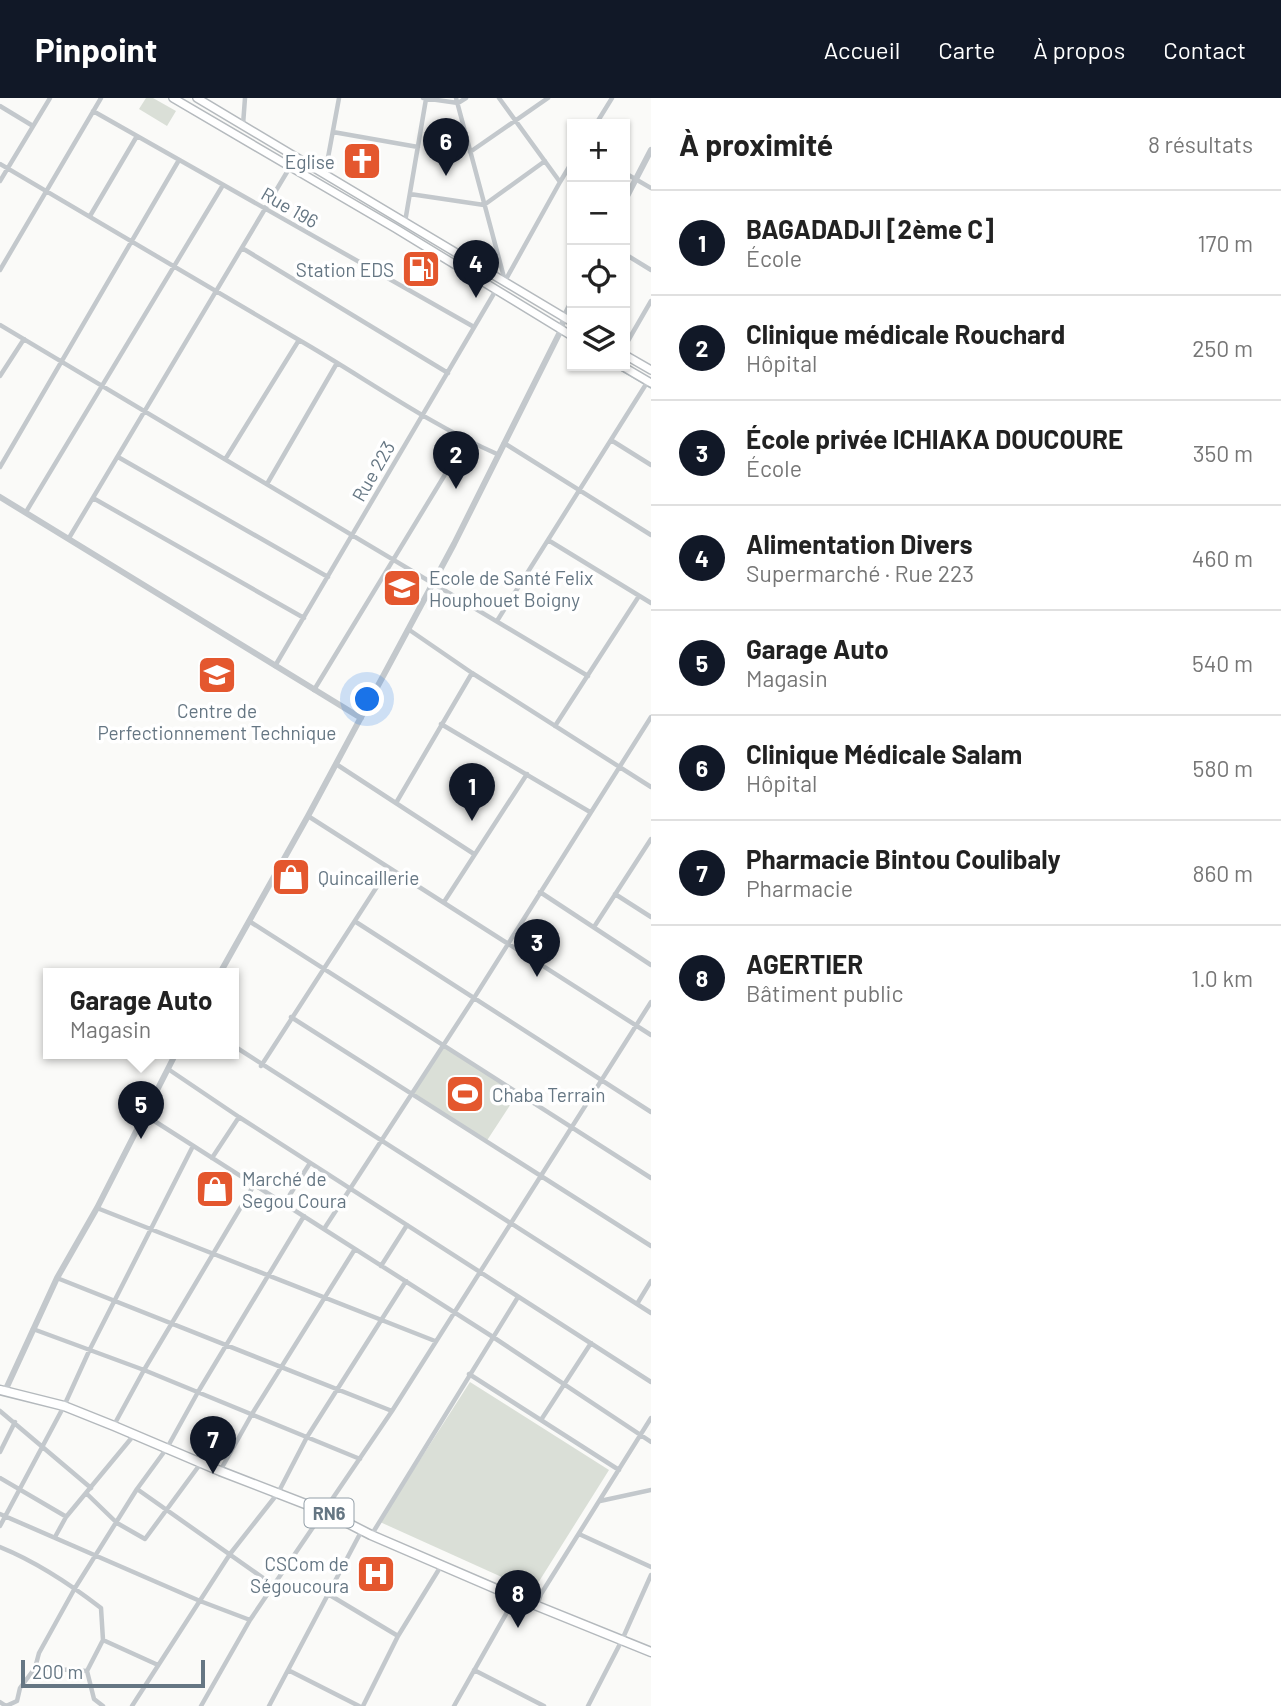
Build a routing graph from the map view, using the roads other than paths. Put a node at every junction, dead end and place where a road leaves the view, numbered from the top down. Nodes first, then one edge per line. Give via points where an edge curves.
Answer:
1 (50, 98) edge
2 (101, 98) edge
3 (173, 98) edge
4 (197, 98) edge
5 (245, 98) edge
6 (339, 98) edge
7 (425, 98) edge
8 (466, 98) edge
9 (499, 98) edge
10 (548, 98) edge
11 (611, 99) edge
12 (457, 100) edge
13 (0, 106) edge
14 (93, 111) junction
15 (599, 119) edge
16 (516, 121) junction
17 (243, 125) junction
18 (33, 126) junction
19 (333, 132) junction
20 (137, 136) junction
21 (418, 146) junction
22 (651, 150) edge
23 (470, 152) junction
24 (179, 160) junction
25 (545, 161) junction
26 (0, 164) edge
27 (290, 167) junction
28 (8, 169) junction
29 (567, 170) edge
30 (325, 174) junction
31 (630, 176) edge
32 (636, 179) junction
33 (0, 181) edge
34 (560, 182) junction
35 (223, 185) junction
36 (651, 188) edge
37 (630, 190) edge
38 (46, 192) junction
39 (410, 194) junction
40 (484, 205) junction
41 (265, 209) junction
42 (90, 216) junction
43 (405, 222) junction
44 (131, 242) junction
45 (242, 248) junction
46 (630, 257) edge
47 (174, 268) junction
48 (0, 270) edge
49 (651, 270) edge
50 (505, 281) junction
51 (496, 290) junction
52 (215, 293) junction
53 (651, 301) edge
54 (568, 308) edge
55 (564, 317) junction
56 (567, 319) edge
57 (0, 325) edge
58 (474, 327) junction
59 (561, 330) junction
60 (567, 333) edge
61 (630, 337) edge
62 (24, 339) junction
63 (299, 340) junction
64 (630, 358) edge
65 (62, 362) junction
66 (337, 363) junction
67 (651, 370) edge
68 (630, 371) edge
69 (448, 373) junction
70 (0, 376) edge
71 (649, 382) edge
72 (102, 386) junction
73 (144, 411) junction
74 (422, 415) junction
75 (466, 440) junction
76 (611, 440) junction
77 (503, 443) junction
78 (497, 454) junction
79 (118, 457) junction
80 (226, 458) junction
81 (651, 465) edge
82 (0, 467) edge
83 (267, 484) junction
84 (580, 491) junction
85 (0, 497) edge
86 (93, 498) junction
87 (26, 512) junction
88 (352, 535) junction
89 (651, 535) edge
90 (69, 538) junction
91 (548, 540) junction
92 (392, 559) junction
93 (328, 577) junction
94 (433, 582) junction
95 (639, 596) junction
96 (651, 603) edge
97 (304, 618) junction
98 (497, 621) junction
99 (408, 629) junction
100 (275, 666) junction
101 (472, 673) junction
102 (588, 676) junction
103 (314, 690) junction
104 (651, 717) edge
105 (361, 718) junction
106 (441, 724) junction
107 (555, 726) junction
108 (336, 764) junction
109 (620, 767) junction
110 (527, 774) junction
111 (651, 787) edge
112 (396, 803) junction
113 (590, 812) junction
114 (308, 817) junction
115 (651, 839) edge
116 (474, 854) junction
117 (388, 868) junction
118 (540, 892) junction
119 (615, 894) junction
120 (443, 903) junction
121 (651, 917) edge
122 (249, 922) junction
123 (356, 922) junction
124 (594, 927) junction
125 (507, 943) junction
126 (651, 965) edge
127 (223, 968) edge
128 (324, 970) junction
129 (474, 998) junction
130 (651, 1002) edge
131 (291, 1017) junction
132 (636, 1025) junction
133 (651, 1035) edge
134 (443, 1046) junction
135 (239, 1050) edge
136 (173, 1059) edge
137 (261, 1066) junction
138 (168, 1069) junction
139 (603, 1081) junction
140 (412, 1095) junction
141 (651, 1112) edge
142 (144, 1114) junction
143 (239, 1117) junction
144 (572, 1128) junction
145 (381, 1141) junction
146 (193, 1146) junction
147 (212, 1158) junction
148 (310, 1163) junction
149 (539, 1176) junction
150 (651, 1178) edge
151 (254, 1185) junction
152 (350, 1189) junction
153 (284, 1204) junction
154 (97, 1208) junction
155 (303, 1216) junction
156 (510, 1224) junction
157 (407, 1225) junction
158 (151, 1229) junction
159 (324, 1229) junction
160 (651, 1246) edge
161 (355, 1249) junction
162 (213, 1254) junction
163 (381, 1266) junction
164 (479, 1271) junction
165 (268, 1275) junction
166 (58, 1278) junction
167 (406, 1281) junction
168 (651, 1281) edge
169 (519, 1297) junction
170 (325, 1298) junction
171 (114, 1301) junction
172 (637, 1304) junction
173 (453, 1312) junction
174 (651, 1313) edge
175 (382, 1320) junction
176 (172, 1324) junction
177 (32, 1328) junction
178 (493, 1337) junction
179 (435, 1340) junction
180 (590, 1343) junction
181 (226, 1345) junction
182 (90, 1349) junction
183 (281, 1367) junction
184 (144, 1370) junction
185 (469, 1374) junction
186 (651, 1382) edge
187 (565, 1384) junction
188 (339, 1390) junction
189 (2, 1391) edge
190 (198, 1392) junction
191 (64, 1406) junction
192 (0, 1411) edge
193 (392, 1411) junction
194 (252, 1415) junction
195 (651, 1418) edge
196 (541, 1420) junction
197 (15, 1422) junction
198 (114, 1426) junction
199 (135, 1435) junction
200 (640, 1435) junction
201 (307, 1437) junction
202 (651, 1442) edge
203 (41, 1445) junction
204 (167, 1448) junction
205 (0, 1452) edge
206 (360, 1458) junction
207 (201, 1463) junction
208 (619, 1470) junction
209 (220, 1471) junction
210 (0, 1478) edge
211 (91, 1488) junction
212 (19, 1489) junction
213 (137, 1489) junction
214 (651, 1490) edge
215 (86, 1493) junction
216 (278, 1493) junction
217 (599, 1501) junction
218 (167, 1509) junction
219 (326, 1512) junction
220 (3, 1515) edge
221 (66, 1517) junction
222 (117, 1523) junction
223 (0, 1526) edge
224 (362, 1530) junction
225 (579, 1534) junction
226 (371, 1535) junction
227 (55, 1537) junction
228 (0, 1547) edge
229 (94, 1555) junction
230 (230, 1555) junction
231 (441, 1565) junction
232 (651, 1567) edge
233 (651, 1576) edge
234 (272, 1586) junction
235 (75, 1588) junction
236 (328, 1594) junction
237 (515, 1597) junction
238 (200, 1601) junction
239 (537, 1606) junction
240 (250, 1620) junction
241 (398, 1636) junction
242 (103, 1640) junction
243 (622, 1640) junction
244 (651, 1652) edge
245 (158, 1665) junction
246 (35, 1668) junction
247 (288, 1670) junction
248 (474, 1670) junction
249 (87, 1671) junction
250 (0, 1702) edge
251 (103, 1706) edge
252 (132, 1706) edge
253 (201, 1706) edge
254 (269, 1706) edge
255 (361, 1706) edge
256 (454, 1706) edge
257 (544, 1706) edge
258 (588, 1706) edge

1 - 18 street
2 - 14 street
3 - 27 main road
4 - 17 main road
5 - 17 street
6 - 19 street
7 - 12 street
7 - 21 street
8 - 12 street
9 - 16 street
10 - 16 street
11 - 15 street
12 - 23 street
13 - 18 street
14 - 20 street, Rue 196
14 - 38 street
16 - 23 street
16 - 25 street
17 - 30 main road
18 - 28 street
19 - 21 street
19 - 30 street
20 - 24 street, Rue 196
20 - 42 street
21 - 39 street
22 - 32 street
23 - 40 street
24 - 35 street, Rue 196
24 - 44 street
25 - 34 street
25 - 40 street
26 - 28 street
27 - 41 street
27 - 51 main road
28 - 33 street
28 - 38 street
29 - 34 street
30 - 43 main road
31 - 32 street
32 - 36 street
32 - 37 street
34 - 50 street
35 - 41 street, Rue 196
35 - 47 street
38 - 42 street
38 - 48 street
39 - 40 street
39 - 43 street
40 - 50 street
41 - 45 street
41 - 58 street, Rue 196
42 - 44 street
43 - 50 main road
44 - 47 street
44 - 65 street
45 - 52 street
45 - 69 street
46 - 49 street
47 - 52 street
47 - 72 street
50 - 55 main road
51 - 58 street, Rue 223
51 - 59 main road
52 - 63 street
52 - 73 street
53 - 61 street
54 - 55 street
55 - 56 main road
55 - 59 street
57 - 62 street
58 - 69 street, Rue 223
59 - 60 main road
59 - 77 street
62 - 65 street
62 - 70 street
63 - 66 street
63 - 80 street
64 - 67 main road
65 - 72 street
65 - 82 street
66 - 74 street
66 - 83 street
68 - 71 main road
69 - 74 street, Rue 223
71 - 76 street
72 - 73 street
72 - 87 street
73 - 79 street
73 - 80 street
74 - 75 street
74 - 88 street, Rue 223
75 - 78 street
75 - 92 street
76 - 81 street
76 - 84 street
77 - 78 street
77 - 84 street
78 - 94 street
79 - 86 street
79 - 93 street
80 - 83 street
83 - 88 street
84 - 89 street
84 - 91 street
85 - 87 street
86 - 90 street
86 - 97 street
87 - 90 street
88 - 92 street
88 - 93 street, Rue 223
90 - 100 street
91 - 95 street
91 - 98 street
92 - 94 street
92 - 103 street
93 - 97 street, Rue 223
94 - 98 street
94 - 99 street
95 - 96 street
95 - 102 street
97 - 100 street, Rue 223
98 - 102 street
99 - 101 street
99 - 105 street
100 - 103 street
101 - 106 street
101 - 107 street
102 - 107 street
103 - 105 street
104 - 109 street
105 - 108 street
106 - 110 street
106 - 112 street
107 - 109 street
108 - 112 street
108 - 114 street
109 - 111 street
109 - 113 street
110 - 113 street
110 - 116 street
112 - 116 street
113 - 118 street
114 - 117 street
114 - 122 street
115 - 119 street
116 - 120 street
117 - 120 street
117 - 123 street
118 - 124 street
118 - 125 street
119 - 121 street
119 - 124 street
120 - 125 street
122 - 127 street
122 - 128 street
123 - 128 street
123 - 129 street
124 - 126 street
125 - 129 street
125 - 132 street
128 - 131 street
128 - 134 street
129 - 134 street
129 - 139 street
130 - 132 street
131 - 137 street
131 - 140 street
132 - 133 street
132 - 139 street
134 - 140 street
134 - 144 street
135 - 137 street
136 - 138 street
137 - 145 street
138 - 142 street
138 - 143 street
139 - 141 street
139 - 144 street
140 - 145 street
140 - 149 street
142 - 146 street
142 - 154 street
143 - 147 street
143 - 148 street
144 - 149 street
144 - 150 street
145 - 152 street
145 - 156 street
146 - 147 street
146 - 158 street
147 - 151 street
148 - 152 street
148 - 153 street
149 - 156 street
149 - 160 street
151 - 153 street
151 - 162 street
152 - 157 street
152 - 159 street
153 - 155 street
154 - 158 street
154 - 166 street
155 - 159 street
155 - 165 street
156 - 164 street
156 - 172 street
157 - 163 street
157 - 164 street
158 - 162 street
158 - 171 street
159 - 161 street
161 - 163 street
161 - 170 street
162 - 165 street
162 - 176 street
163 - 167 street
164 - 169 street
164 - 173 street
165 - 170 street
165 - 181 street
166 - 171 street
166 - 177 street
167 - 173 street
167 - 175 street
168 - 172 street
169 - 178 street
169 - 180 street
170 - 175 street
170 - 183 street
171 - 176 street
171 - 182 street
172 - 174 street
173 - 178 street
173 - 179 street
175 - 179 street
175 - 188 street
176 - 181 street
176 - 184 street
177 - 182 street
177 - 189 street
178 - 185 street
178 - 187 street
179 - 193 street
180 - 186 street
180 - 187 street
181 - 183 street
181 - 190 street
182 - 184 street
182 - 191 street
183 - 188 street
183 - 194 street
184 - 190 street
184 - 198 street
185 - 196 street
185 - 226 street
187 - 196 street
187 - 200 street
188 - 193 street
188 - 201 street
189 - 191 highway, RN6
190 - 194 street
190 - 204 street
191 - 198 highway, RN6
191 - 203 street
192 - 197 street
193 - 206 street
194 - 201 street
194 - 209 street
195 - 200 street
196 - 208 street
197 - 203 street
197 - 205 street
198 - 199 highway, RN6
199 - 204 highway, RN6
199 - 211 street
200 - 202 street
200 - 208 street
201 - 206 street
201 - 216 street
203 - 211 street
203 - 212 street
204 - 207 highway, RN6
204 - 213 street
206 - 219 street
207 - 209 highway, RN6
207 - 218 street
208 - 217 street
209 - 216 highway, RN6
210 - 212 street
211 - 215 street
212 - 220 street
212 - 221 street
213 - 218 street
213 - 222 street
214 - 217 street
215 - 221 street
215 - 222 street
216 - 219 highway, RN6
216 - 230 street
217 - 225 street
218 - 222 street via 145,1539
218 - 230 street
219 - 224 highway, RN6
219 - 234 street
220 - 223 street
220 - 227 street
221 - 227 street
222 - 229 street
224 - 226 highway, RN6
224 - 236 street
225 - 232 street
225 - 239 street
226 - 231 highway, RN6
227 - 229 street
228 - 235 street
229 - 235 street
229 - 238 street
230 - 234 street
230 - 238 street
231 - 237 highway, RN6
231 - 241 street
233 - 243 street
234 - 240 street
235 - 242 street via 101,1608
235 - 246 street
236 - 241 street
236 - 247 street
237 - 239 highway, RN6
237 - 248 street
238 - 240 street
238 - 245 street
239 - 243 highway, RN6
240 - 253 street
241 - 255 street
242 - 245 street
242 - 249 street
243 - 244 highway, RN6
243 - 258 street
245 - 252 street
246 - 249 street
246 - 250 street via 20,1688 17,1701 6,1706
247 - 254 street
247 - 255 street
248 - 256 street
248 - 257 street
249 - 251 street via 94,1699

